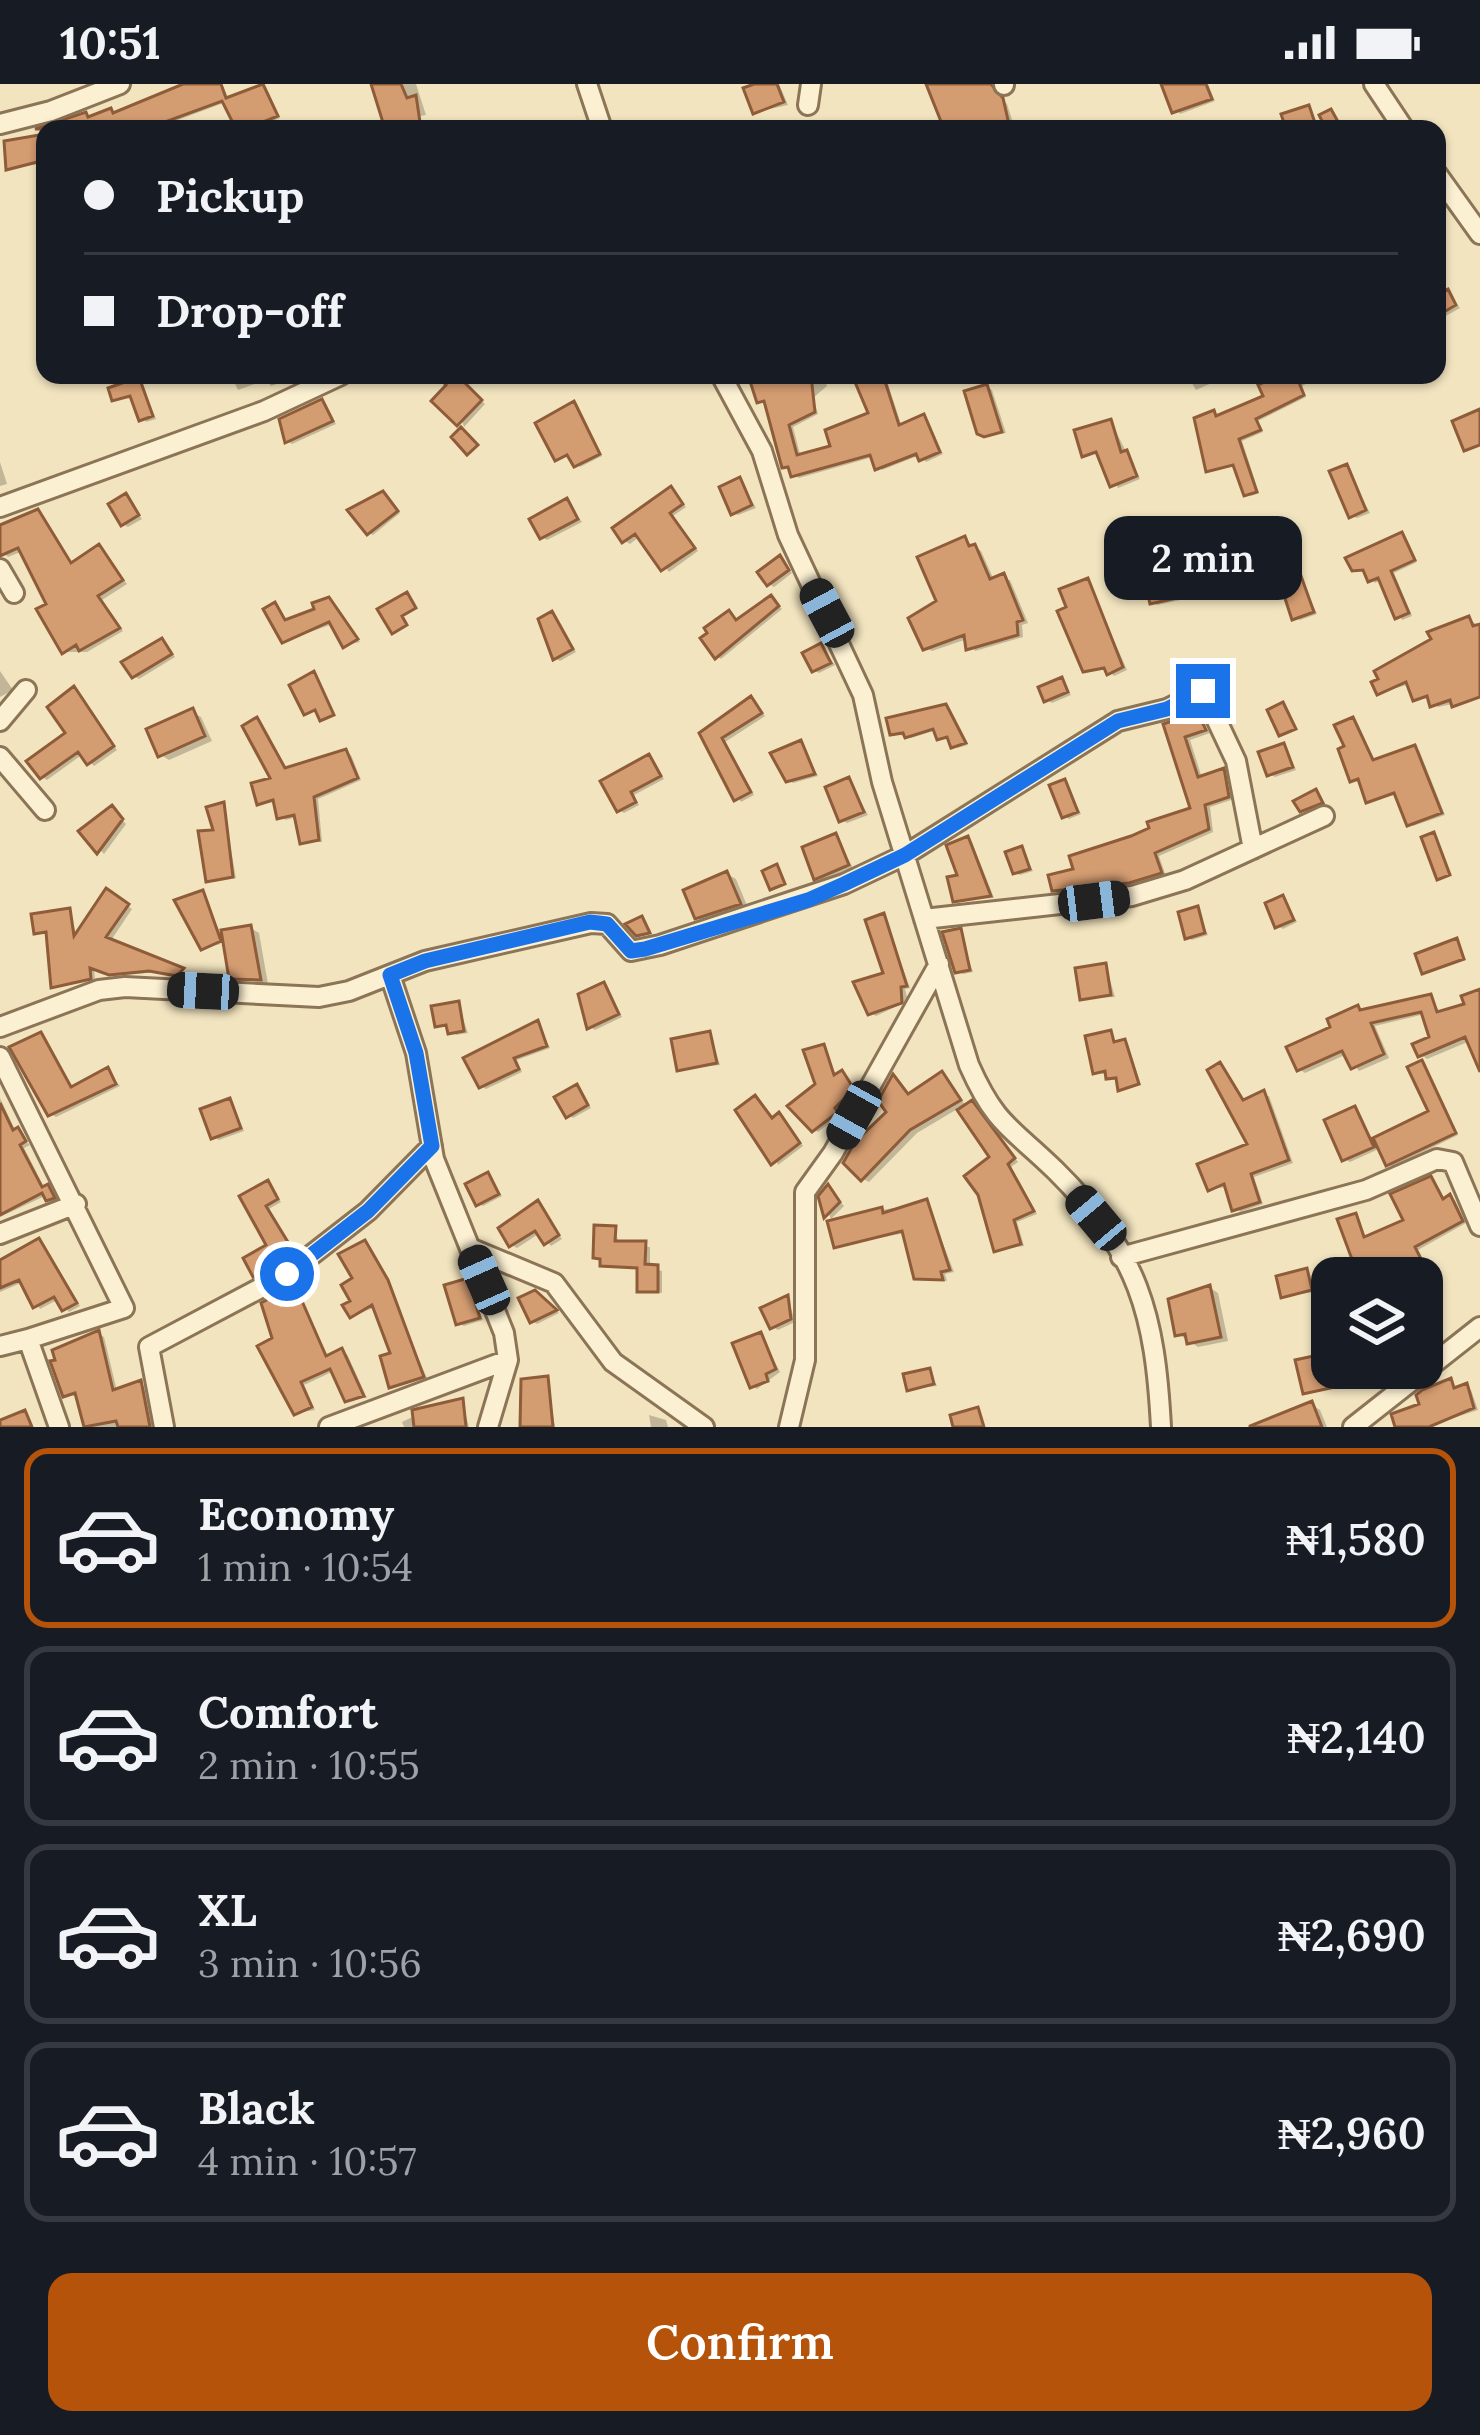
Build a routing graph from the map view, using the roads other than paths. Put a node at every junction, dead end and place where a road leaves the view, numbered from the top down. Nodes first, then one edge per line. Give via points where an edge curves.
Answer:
1 (119, 84) edge
2 (586, 84) edge
3 (812, 84) edge
4 (1374, 84) edge
5 (808, 105) dead end
6 (599, 120) edge
7 (1398, 120) edge
8 (0, 124) edge
9 (1446, 187) edge
10 (1480, 234) edge
11 (322, 384) edge
12 (727, 384) edge
13 (0, 507) edge
14 (0, 569) edge
15 (14, 593) dead end
16 (26, 690) dead end
17 (0, 721) edge
18 (0, 757) edge
19 (44, 810) dead end
20 (1324, 816) dead end
21 (1253, 849) junction
22 (905, 855) junction
23 (924, 919) junction
24 (939, 964) junction
25 (390, 975) junction
26 (0, 1028) edge
27 (0, 1057) edge
28 (432, 1146) junction
29 (76, 1204) junction
30 (1480, 1226) edge
31 (0, 1234) edge
32 (470, 1248) junction
33 (1121, 1257) junction
34 (1473, 1335) edge
35 (28, 1339) junction
36 (0, 1346) edge
37 (508, 1360) junction
38 (1480, 1361) edge
39 (59, 1427) edge
40 (164, 1427) edge
41 (329, 1427) edge
42 (488, 1427) edge
43 (704, 1427) edge
44 (789, 1427) edge
45 (1161, 1427) edge
46 (1353, 1427) edge

1 - 8 street
2 - 6 street
3 - 5 street
4 - 7 street
9 - 10 street
11 - 13 street
12 - 22 street via 762,451 800,565 851,664
14 - 15 street
16 - 17 street
18 - 19 street
20 - 21 street
21 - 22 street via 1236,761 1203,691 1118,721
21 - 23 street via 1132,896
22 - 23 street
22 - 25 street via 808,900 645,949 631,951 607,924 590,922
23 - 24 street
24 - 33 street via 988,1109 1054,1169
24 - 44 street via 805,1192 805,1360
25 - 26 street via 319,997 99,990
25 - 28 street via 416,1053
27 - 29 street
28 - 32 street
28 - 40 street via 368,1211 287,1274 149,1347
29 - 31 street
29 - 35 street via 124,1308
30 - 33 street via 1453,1162 1437,1159 1366,1190
32 - 37 street via 498,1311
32 - 43 street via 554,1283 613,1362
33 - 45 street via 1139,1284 1158,1349
34 - 38 street
34 - 46 street
35 - 36 street
35 - 39 street
37 - 41 street
37 - 42 street

